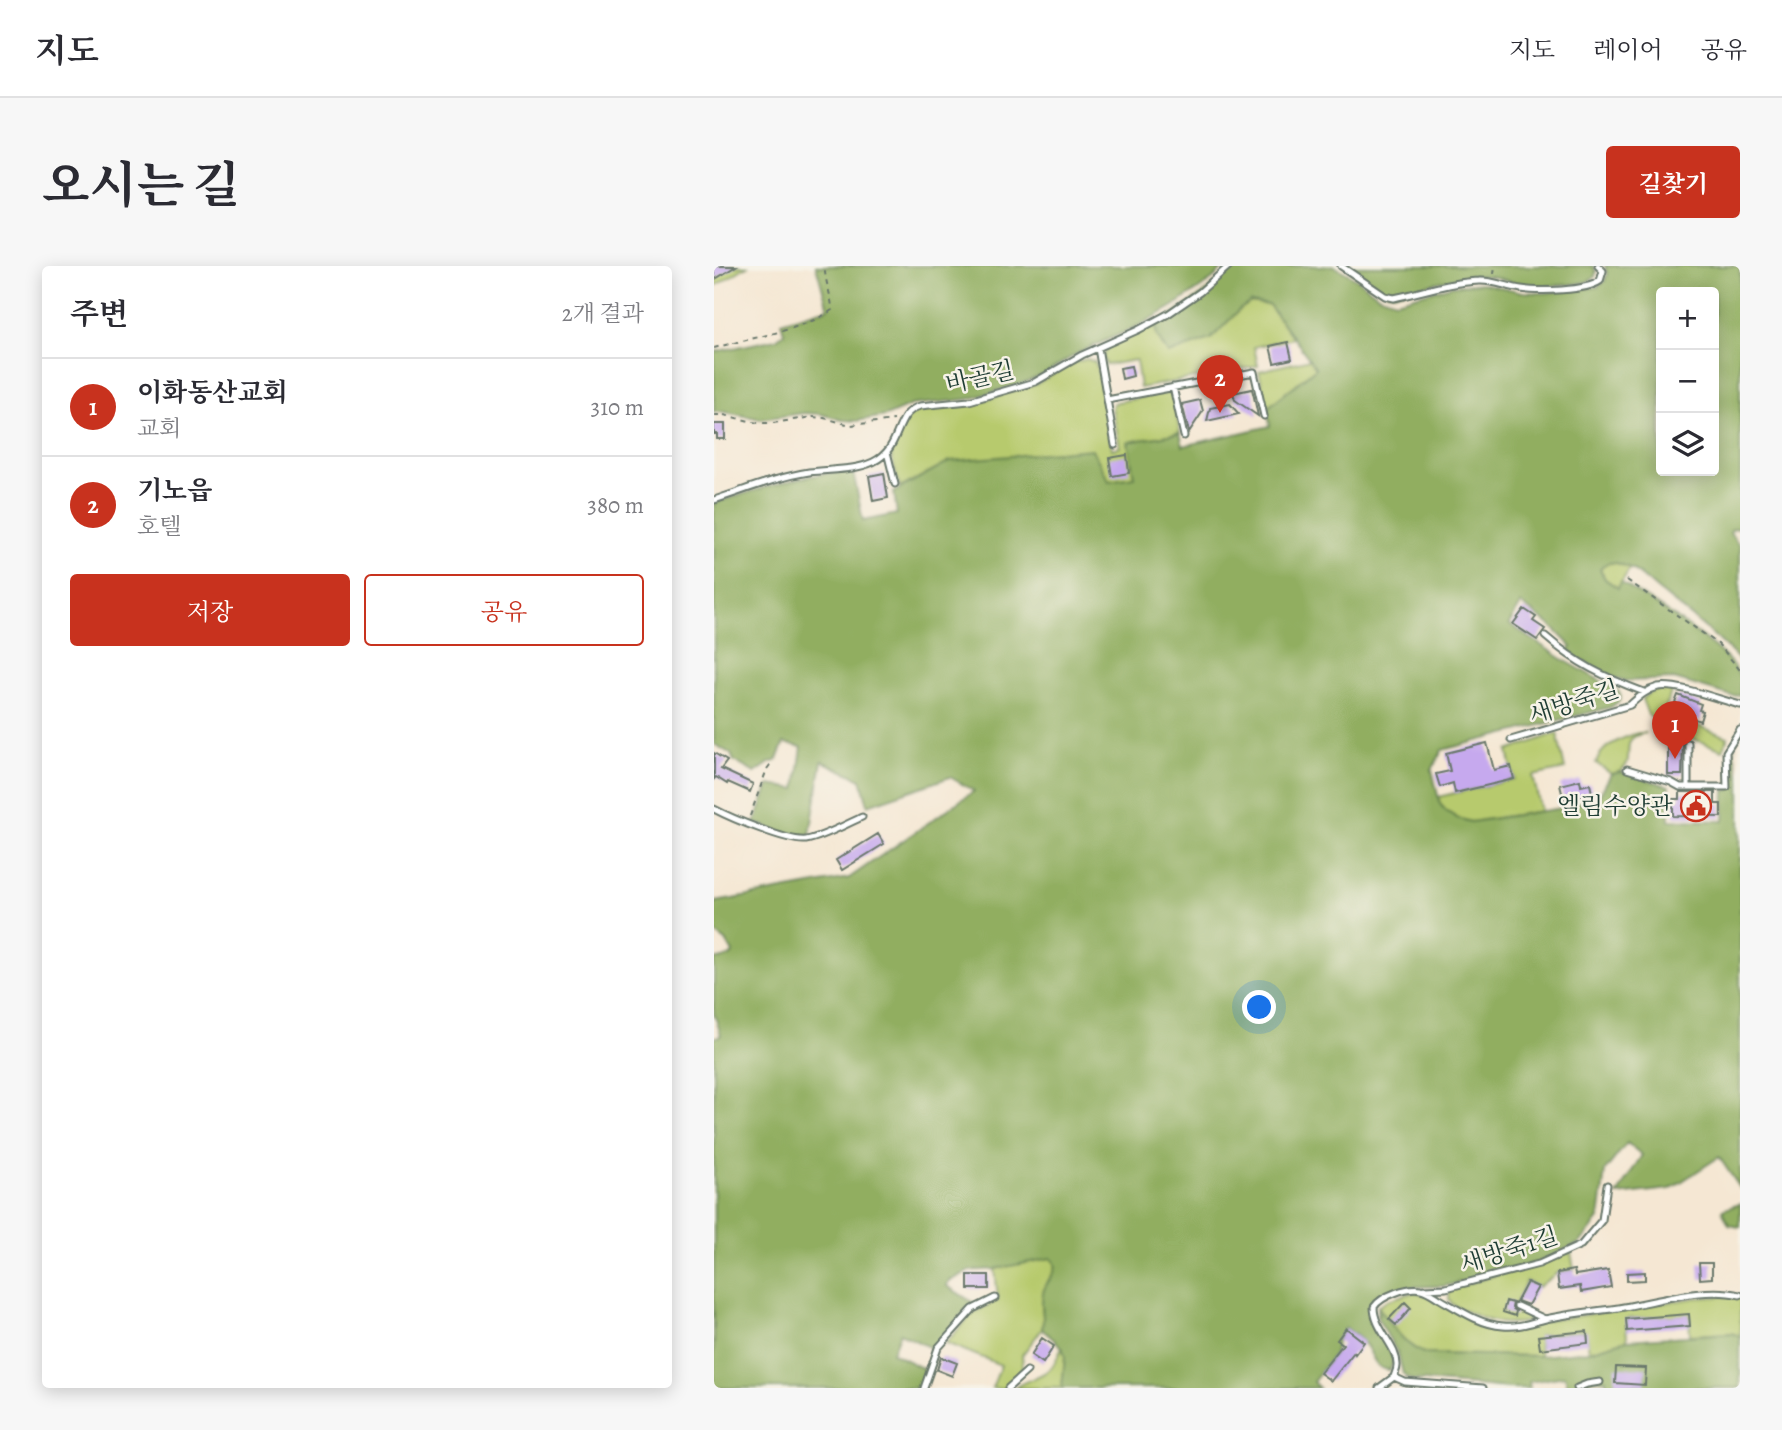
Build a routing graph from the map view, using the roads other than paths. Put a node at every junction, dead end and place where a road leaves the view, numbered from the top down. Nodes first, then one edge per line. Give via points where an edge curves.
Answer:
1 (1229, 266) edge
2 (1341, 266) edge
3 (1598, 266) edge
4 (1098, 348) junction
5 (1173, 387) junction
6 (1107, 400) junction
7 (1265, 416) dead end
8 (1184, 436) dead end
9 (1115, 445) dead end
10 (887, 452) junction
11 (895, 484) dead end
12 (714, 500) edge
13 (1545, 636) dead end
14 (1644, 692) junction
15 (1740, 705) edge
16 (1740, 730) edge
17 (1511, 740) dead end
18 (1688, 743) dead end
19 (1628, 769) dead end
20 (1688, 787) junction
21 (714, 809) edge
22 (862, 817) dead end
23 (1607, 1185) dead end
24 (1422, 1289) junction
25 (1740, 1295) edge
26 (995, 1298) dead end
27 (1517, 1306) dead end
28 (1545, 1319) junction
29 (1027, 1371) dead end
30 (1394, 1377) junction
31 (1600, 1382) dead end
32 (924, 1388) edge
33 (1009, 1388) edge
34 (1379, 1388) edge
35 (1483, 1388) edge
36 (1577, 1388) edge

1 - 4 lane, 바골길 via 1184,304
2 - 3 lane via 1394,298 1481,281 1543,291 1575,288 1601,281
4 - 6 lane
4 - 10 lane, 바골길 via 1018,388 969,401 913,408
5 - 6 lane
5 - 7 lane via 1254,372
5 - 8 lane
6 - 9 lane
10 - 11 lane
10 - 12 lane via 864,466 797,475
13 - 14 lane, 새방죽길 via 1578,663
14 - 15 lane, 새방죽길 via 1673,687
14 - 17 lane, 새방죽길 via 1630,705
16 - 20 lane via 1726,752 1727,787
18 - 20 lane
19 - 20 lane
21 - 22 lane via 803,840
23 - 24 lane, 새방죽1길 via 1602,1220 1581,1245 1539,1264 1446,1288
24 - 28 lane, 새방죽1길 via 1493,1324 1518,1326
24 - 30 lane, 새방죽1길 via 1382,1298 1374,1307 1377,1323 1395,1355
25 - 28 lane, 새방죽1길 via 1696,1294
26 - 32 lane via 973,1309 938,1348
27 - 28 lane
29 - 33 lane
30 - 34 lane
30 - 35 lane via 1405,1382
31 - 36 lane

